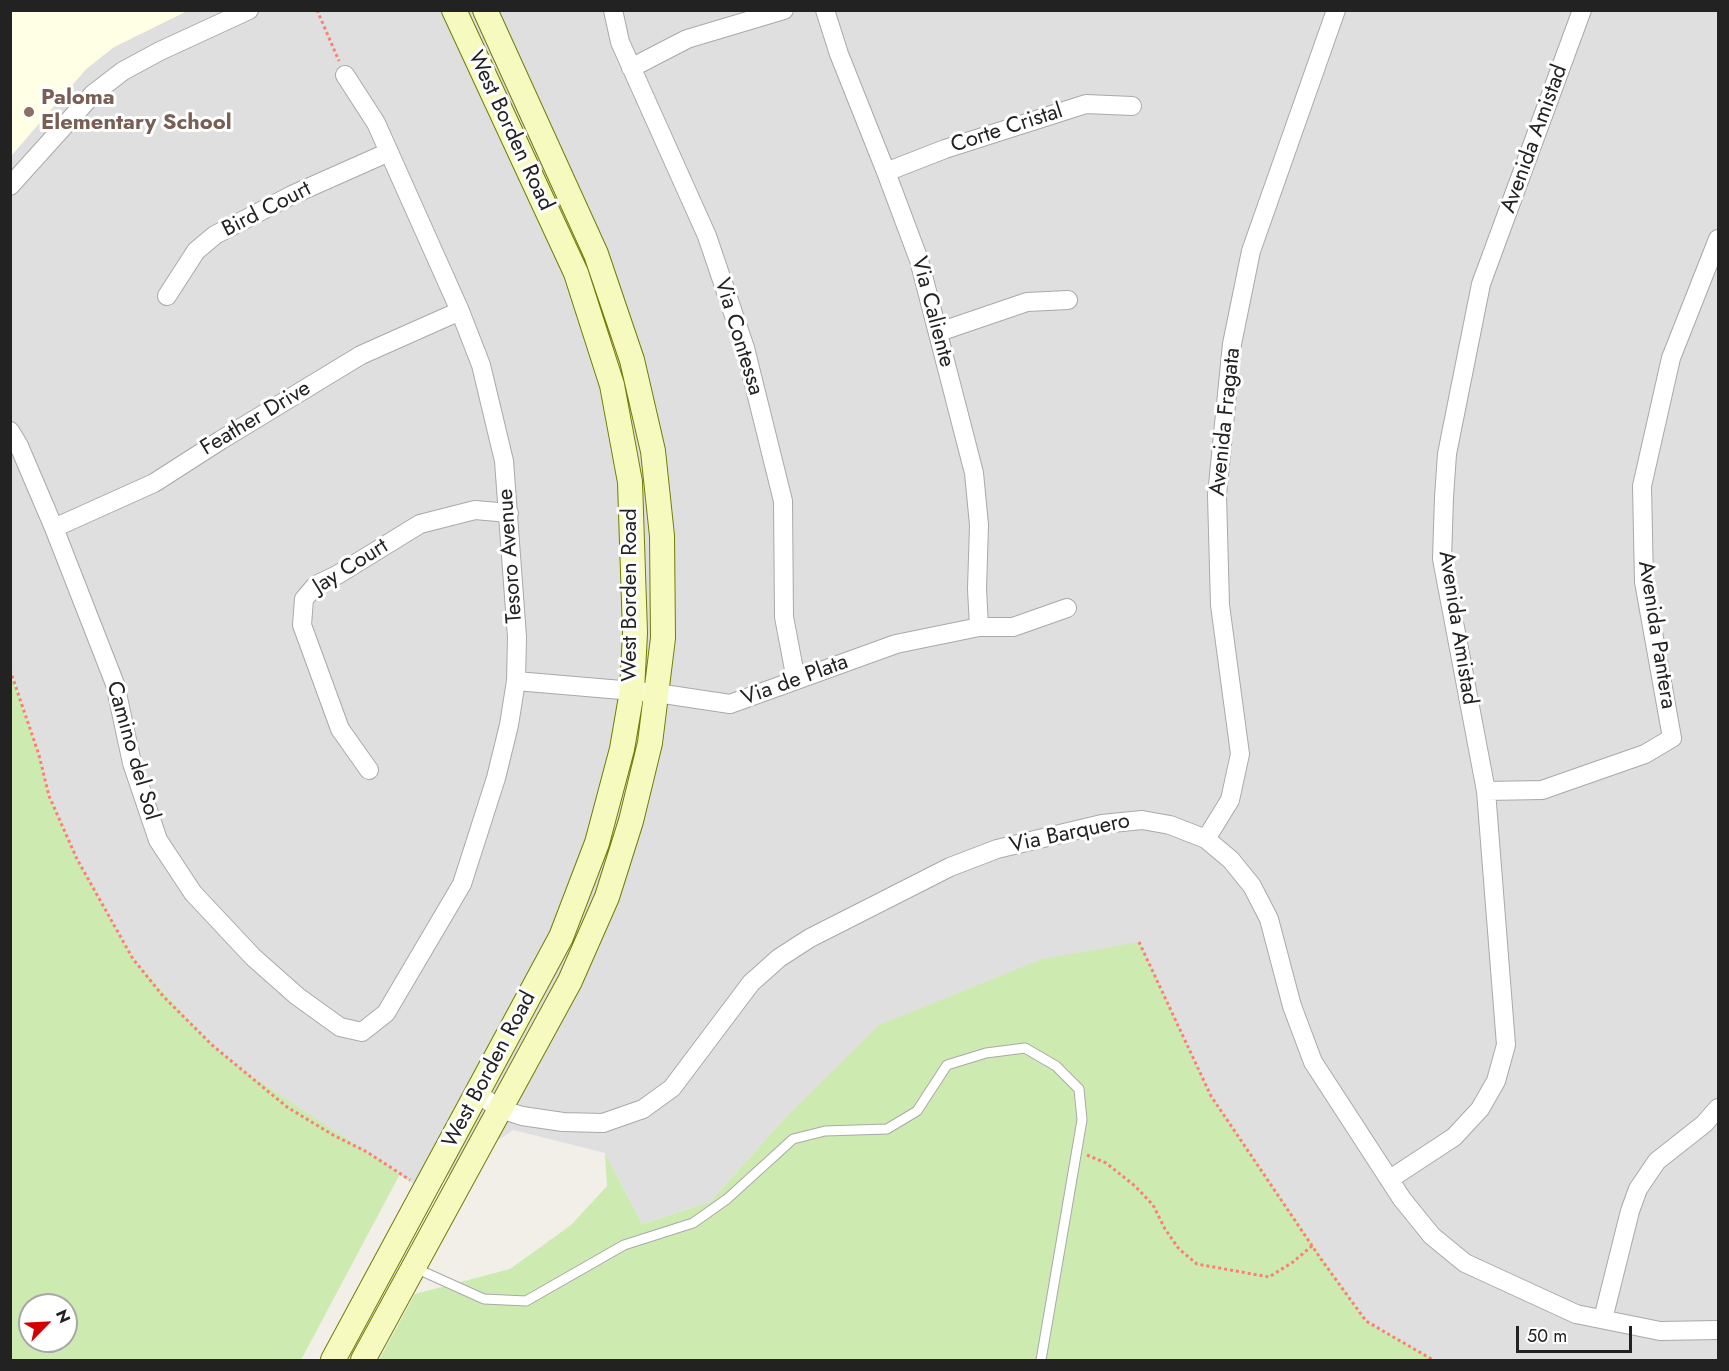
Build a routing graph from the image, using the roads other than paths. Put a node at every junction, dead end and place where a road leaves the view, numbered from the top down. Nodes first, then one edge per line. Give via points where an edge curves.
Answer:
1 (454, 10) edge
2 (484, 10) edge
3 (613, 10) edge
4 (784, 10) edge
5 (825, 10) edge
6 (1336, 10) edge
7 (1582, 10) edge
8 (243, 12) edge
9 (631, 68) junction
10 (345, 75) road end
11 (1132, 106) dead end
12 (389, 152) junction
13 (886, 172) junction
14 (10, 186) edge
15 (1719, 240) edge
16 (167, 296) dead end
17 (1068, 300) dead end
18 (460, 311) junction
19 (939, 332) junction
20 (10, 431) edge
21 (509, 513) junction
22 (54, 528) junction
23 (1067, 608) dead end
24 (979, 627) junction
25 (796, 680) junction
26 (516, 681) junction
27 (632, 691) junction
28 (657, 693) junction
29 (369, 770) dead end
30 (1486, 791) junction
31 (1206, 839) junction
32 (362, 1032) joint
33 (478, 1095) junction
34 (1719, 1108) edge
35 (501, 1109) junction
36 (1390, 1179) junction
37 (413, 1267) junction
38 (1603, 1319) junction
39 (1719, 1330) edge
40 (333, 1360) edge
41 (363, 1360) edge
42 (1041, 1360) edge

1 - 27 main road, West Borden Road via 576,273 612,385 630,482 635,633
2 - 28 main road, West Borden Road via 596,254 632,360 653,451 662,537 663,638
3 - 9 street, Via Contessa
4 - 9 street via 687,39
5 - 13 street, Via Caliente
6 - 31 street, Avenida Fragata via 1251,251 1232,344 1217,495 1220,605 1240,754 1230,800
7 - 30 street, Avenida Amistad via 1481,284 1447,454 1442,559
8 - 14 street via 123,71 93,94
9 - 25 street, Via Contessa via 707,236 745,348 783,501 784,617
10 - 12 street, Tesoro Avenue via 376,123
11 - 13 street, Corte Cristal via 1086,104
12 - 16 street, Bird Court via 215,235 196,250
12 - 18 street, Tesoro Avenue
13 - 19 street, Via Caliente via 919,260
15 - 30 street, Avenida Pantera via 1671,358 1642,486 1644,582 1672,738 1645,754 1542,790
17 - 19 street via 1027,302
18 - 21 street, Tesoro Avenue via 481,365 504,461
18 - 22 street, Feather Drive via 361,355 154,483
19 - 24 street, Via Caliente via 974,473 979,525
20 - 22 street, Camino del Sol
21 - 26 street, Tesoro Avenue
21 - 29 street, Jay Court via 475,510 420,524 316,585 304,599 302,625 340,729
22 - 32 street, Camino del Sol via 115,684 132,763 158,840 193,893 253,957 340,1027
23 - 24 street, Via de Plata via 1013,627
24 - 25 street, Via de Plata via 896,644
25 - 28 street, Via de Plata via 730,704
26 - 27 street, Via de Plata
26 - 32 street, Tesoro Avenue via 496,778 462,884 386,1013
27 - 28 street, Via de Plata
27 - 33 main road, West Borden Road via 622,749 597,843 561,937
28 - 35 main road, West Borden Road via 631,820 607,897 570,981
30 - 36 street, Avenida Amistad via 1506,1045 1496,1081 1480,1109 1454,1137
31 - 35 street, Via Barquero via 1170,825 1142,820 1102,824 997,849 950,867 810,938 779,958 751,983 672,1088 643,1109 603,1124 542,1119
31 - 36 street, Via Barquero via 1231,860 1269,919 1292,1006 1313,1062
33 - 35 street, Via Barquero
33 - 40 main road, West Borden Road
34 - 38 street via 1657,1161 1638,1189
35 - 37 main road, West Borden Road
36 - 38 street, Via Barquero via 1432,1236 1465,1263 1576,1314
37 - 41 main road, West Borden Road
37 - 42 lane via 484,1299 526,1301 624,1245 693,1223 793,1139 825,1131 886,1129 917,1111 947,1065 986,1053 1025,1048 1056,1066 1078,1089 1082,1120
38 - 39 street, Via Barquero via 1660,1331

